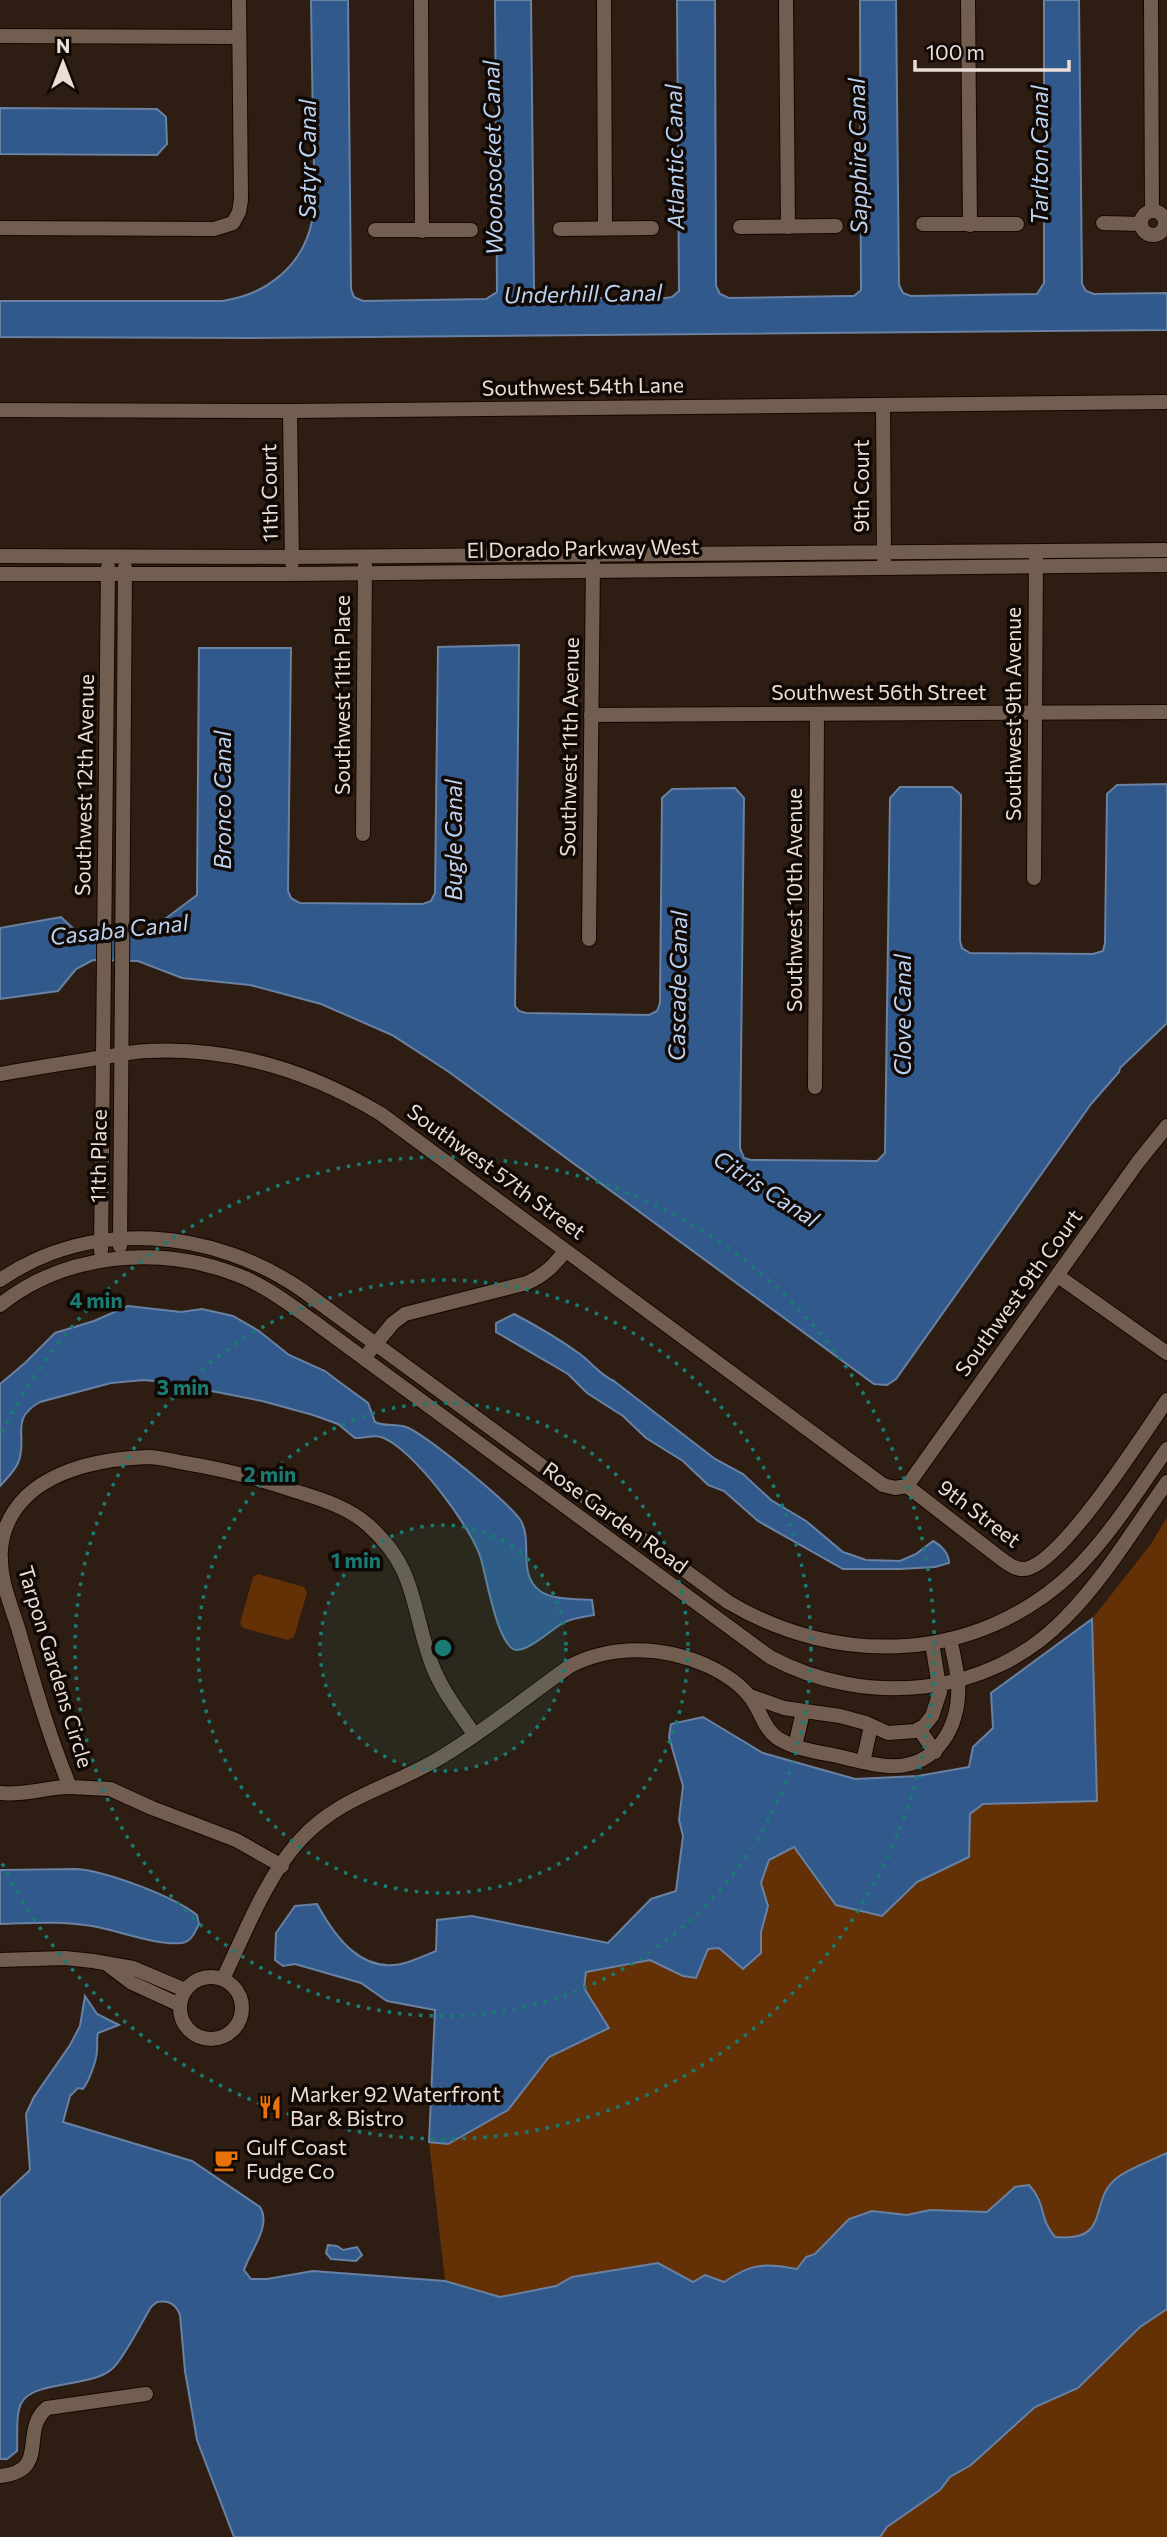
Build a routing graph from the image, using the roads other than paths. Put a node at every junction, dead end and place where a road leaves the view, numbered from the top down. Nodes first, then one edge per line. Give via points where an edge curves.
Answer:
1 (239, 0) edge
2 (421, 0) edge
3 (604, 0) edge
4 (786, 0) edge
5 (968, 0) edge
6 (1151, 0) edge
7 (0, 36) edge
8 (239, 37) junction
9 (1152, 211) junction
10 (1103, 223) dead end
11 (1166, 223) edge
12 (923, 224) dead end
13 (1017, 224) dead end
14 (1140, 224) junction
15 (970, 225) junction
16 (836, 226) dead end
17 (740, 227) dead end
18 (788, 227) junction
19 (0, 228) edge
20 (606, 228) junction
21 (652, 228) dead end
22 (560, 229) dead end
23 (375, 230) dead end
24 (471, 230) dead end
25 (422, 231) junction
26 (1167, 402) edge
27 (883, 405) junction
28 (0, 410) edge
29 (290, 411) junction
30 (1167, 550) edge
31 (883, 552) junction
32 (0, 555) edge
33 (108, 556) junction
34 (125, 556) junction
35 (365, 556) junction
36 (292, 557) junction
37 (1036, 558) junction
38 (593, 562) junction
39 (1167, 565) edge
40 (884, 568) junction
41 (365, 573) junction
42 (0, 574) edge
43 (108, 574) junction
44 (125, 574) junction
45 (292, 574) junction
46 (1167, 712) edge
47 (1036, 713) junction
48 (817, 714) junction
49 (591, 715) junction
50 (363, 834) dead end
51 (1034, 878) dead end
52 (589, 939) dead end
53 (120, 1055) junction
54 (102, 1058) junction
55 (0, 1074) edge
56 (815, 1087) dead end
57 (1167, 1126) edge
58 (120, 1238) junction
59 (101, 1241) junction
60 (565, 1251) junction
61 (120, 1258) junction
62 (101, 1261) junction
63 (1058, 1276) junction
64 (0, 1280) edge
65 (0, 1305) edge
66 (374, 1344) junction
67 (1167, 1353) edge
68 (364, 1359) junction
69 (1167, 1400) edge
70 (1167, 1449) edge
71 (1167, 1482) edge
72 (907, 1486) junction
73 (950, 1639) junction
74 (932, 1643) junction
75 (958, 1681) junction
76 (939, 1685) junction
77 (750, 1696) junction
78 (803, 1712) junction
79 (871, 1726) junction
80 (919, 1729) junction
81 (474, 1734) junction
82 (796, 1746) junction
83 (934, 1752) junction
84 (863, 1762) junction
85 (70, 1787) junction
86 (0, 1793) edge
87 (282, 1866) junction
88 (0, 1960) edge
89 (107, 1964) junction
90 (223, 1979) junction
91 (185, 1990) junction
92 (180, 2005) junction
93 (146, 2394) dead end
94 (0, 2476) edge

1 - 8 street
2 - 25 street
3 - 20 street
4 - 18 street
5 - 15 street
6 - 9 street
7 - 8 street
8 - 19 street via 241,200 233,223 214,229
9 - 11 street
9 - 14 street
10 - 14 street
11 - 14 street via 1155,235 1144,232
12 - 15 street
13 - 15 street
16 - 18 street
17 - 18 street
20 - 21 street
20 - 22 street
23 - 25 street
24 - 25 street
26 - 27 street, Southwest 54th Lane
27 - 29 street, Southwest 54th Lane
27 - 31 street, 9th Court
28 - 29 street, Southwest 54th Lane
29 - 36 street, 11th Court
30 - 37 street, El Dorado Parkway West
31 - 37 street, El Dorado Parkway West
31 - 38 street, El Dorado Parkway West
31 - 40 street, 9th Court
32 - 33 street, El Dorado Parkway West
33 - 34 street, El Dorado Parkway West
33 - 43 street, Southwest 12th Avenue
34 - 36 street, El Dorado Parkway West
34 - 44 street, Southwest 12th Avenue
35 - 36 street, El Dorado Parkway West
35 - 38 street, El Dorado Parkway West
35 - 41 street, Southwest 11th Place
36 - 45 street, 11th Court
37 - 39 street, El Dorado Parkway West
37 - 40 street, El Dorado Parkway West
37 - 47 street, Southwest 9th Avenue
38 - 40 street, El Dorado Parkway West
38 - 41 street, El Dorado Parkway West
38 - 49 street, Southwest 11th Avenue
41 - 45 street, El Dorado Parkway West
41 - 50 street, Southwest 11th Place
42 - 43 street, El Dorado Parkway West
43 - 44 street, El Dorado Parkway West
43 - 54 street, Southwest 12th Avenue
44 - 45 street, El Dorado Parkway West
44 - 53 street, Southwest 12th Avenue
46 - 47 street, Southwest 56th Street
47 - 48 street, Southwest 56th Street
47 - 51 street, Southwest 9th Avenue
48 - 49 street, Southwest 56th Street
48 - 56 street, Southwest 10th Avenue
49 - 52 street, Southwest 11th Avenue
53 - 54 street, Southwest 57th Street
53 - 58 street, 11th Place
53 - 60 street, Southwest 57th Street via 216,1053 274,1065 329,1085 381,1114
54 - 55 street, Southwest 57th Street
54 - 59 street, 11th Place
57 - 63 street, Southwest 9th Court
58 - 59 street, Rose Garden Road
58 - 61 street, 11th Place
58 - 66 street, Rose Garden Road via 175,1240 244,1257 286,1279
59 - 62 street, 11th Place
59 - 64 street, Rose Garden Road via 51,1254
60 - 66 street via 555,1265 527,1283 405,1314
60 - 72 street, Southwest 57th Street via 883,1485
61 - 62 street, Rose Garden Road
61 - 68 street, Rose Garden Road via 176,1259 235,1274 276,1295
62 - 65 street, Rose Garden Road via 42,1280
63 - 67 street
63 - 72 street, Southwest 9th Court
66 - 68 street
66 - 74 street, Rose Garden Road via 748,1614 790,1633 831,1643 876,1647
68 - 76 street, Rose Garden Road via 770,1657 808,1675 849,1686
69 - 72 street, 9th Street via 1075,1528 1028,1569 1015,1568 1000,1558
70 - 73 street, Rose Garden Road via 1072,1573 1006,1618
71 - 75 street, Rose Garden Road via 1065,1619 1021,1654
73 - 74 street, Rose Garden Road
73 - 75 street
74 - 76 street
75 - 76 street, Rose Garden Road
75 - 83 street via 953,1724
76 - 80 street via 932,1716
77 - 78 street
77 - 81 street via 722,1673 692,1659 659,1651 620,1651 570,1666
77 - 82 street via 770,1731
78 - 79 street via 840,1716
78 - 82 street
79 - 80 street via 888,1734
79 - 84 street
80 - 83 street
81 - 85 street, Tarpon Gardens Circle via 431,1662 407,1578 391,1546 366,1523 339,1506 247,1475 150,1457 110,1461 44,1481 25,1496 3,1535 3,1579 53,1746
81 - 87 street via 439,1758 321,1818
82 - 84 street
83 - 84 street via 906,1765
85 - 86 street, Tarpon Gardens Circle
85 - 87 street, Tarpon Gardens Circle via 110,1789 236,1840
87 - 90 street via 261,1898
88 - 89 street via 71,1958
89 - 91 street via 133,1968
89 - 92 street via 132,1983
90 - 91 street via 202,1978
90 - 92 street via 237,1990 243,2007 238,2024 224,2037 196,2036 183,2023
91 - 92 street
93 - 94 street via 47,2408 34,2427 28,2463 16,2473

